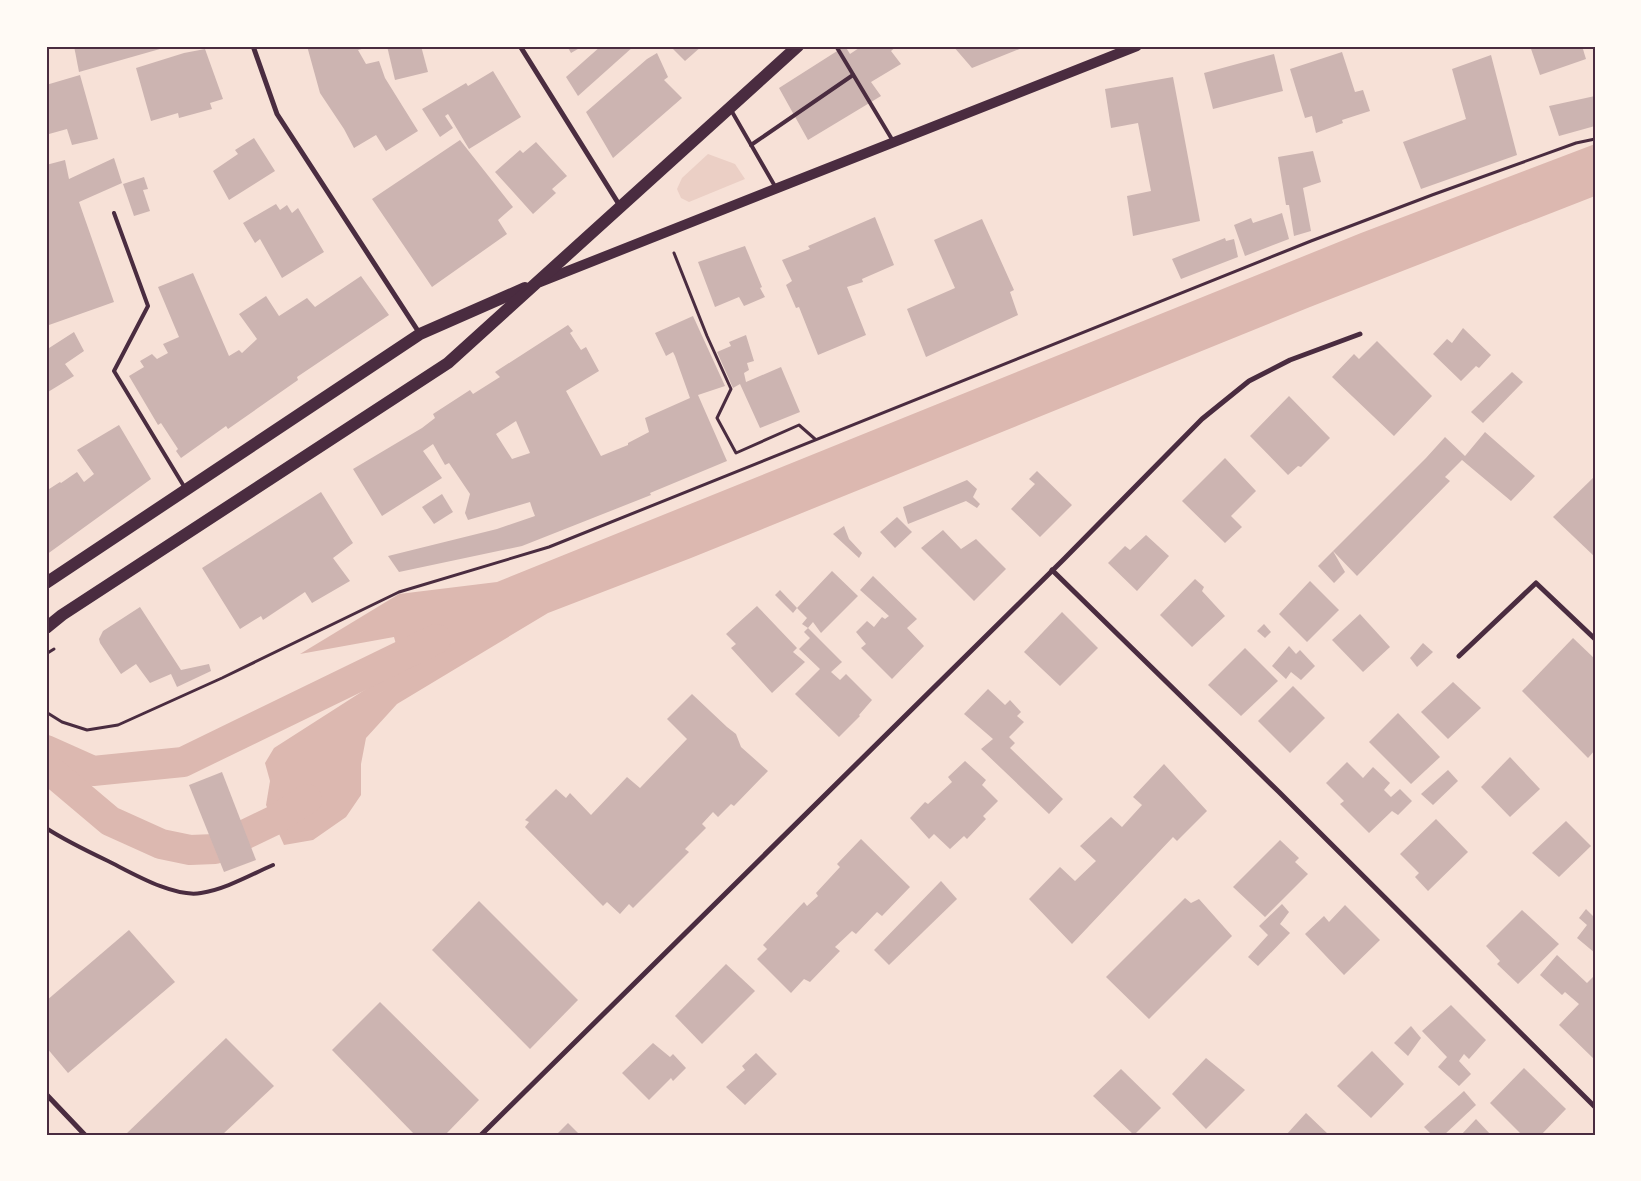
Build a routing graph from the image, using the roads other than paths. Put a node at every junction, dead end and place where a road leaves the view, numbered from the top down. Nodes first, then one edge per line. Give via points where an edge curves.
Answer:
1 (253, 46) edge
2 (520, 46) edge
3 (798, 46) edge
4 (836, 46) edge
5 (1137, 46) edge
6 (853, 75) junction
7 (730, 108) junction
8 (894, 142) junction
9 (751, 145) junction
10 (776, 188) junction
11 (620, 207) junction
12 (114, 213) dead end
13 (534, 284) junction
14 (420, 334) junction
15 (1360, 334) dead end
16 (186, 490) junction
17 (1052, 570) junction
18 (46, 583) edge
19 (46, 628) edge
20 (1595, 639) edge
21 (1460, 656) dead end
22 (46, 828) edge
23 (273, 865) dead end
24 (46, 1094) edge
25 (1595, 1107) edge
26 (85, 1135) edge
27 (481, 1135) edge

1 - 14 street via 277,114
2 - 11 street
3 - 7 main road
4 - 6 lane
5 - 8 main road
6 - 8 lane
6 - 9 lane
7 - 9 lane
7 - 11 main road
8 - 10 main road
9 - 10 lane
10 - 13 main road
11 - 13 main road
12 - 16 lane via 148,306 114,371
13 - 14 main road
13 - 19 main road via 448,363
14 - 16 main road
15 - 17 street via 1290,360 1249,381 1202,419
16 - 18 main road
17 - 25 street
17 - 27 street
20 - 21 street via 1536,583
22 - 23 lane via 150,882 176,891 200,894 232,884
24 - 26 street

